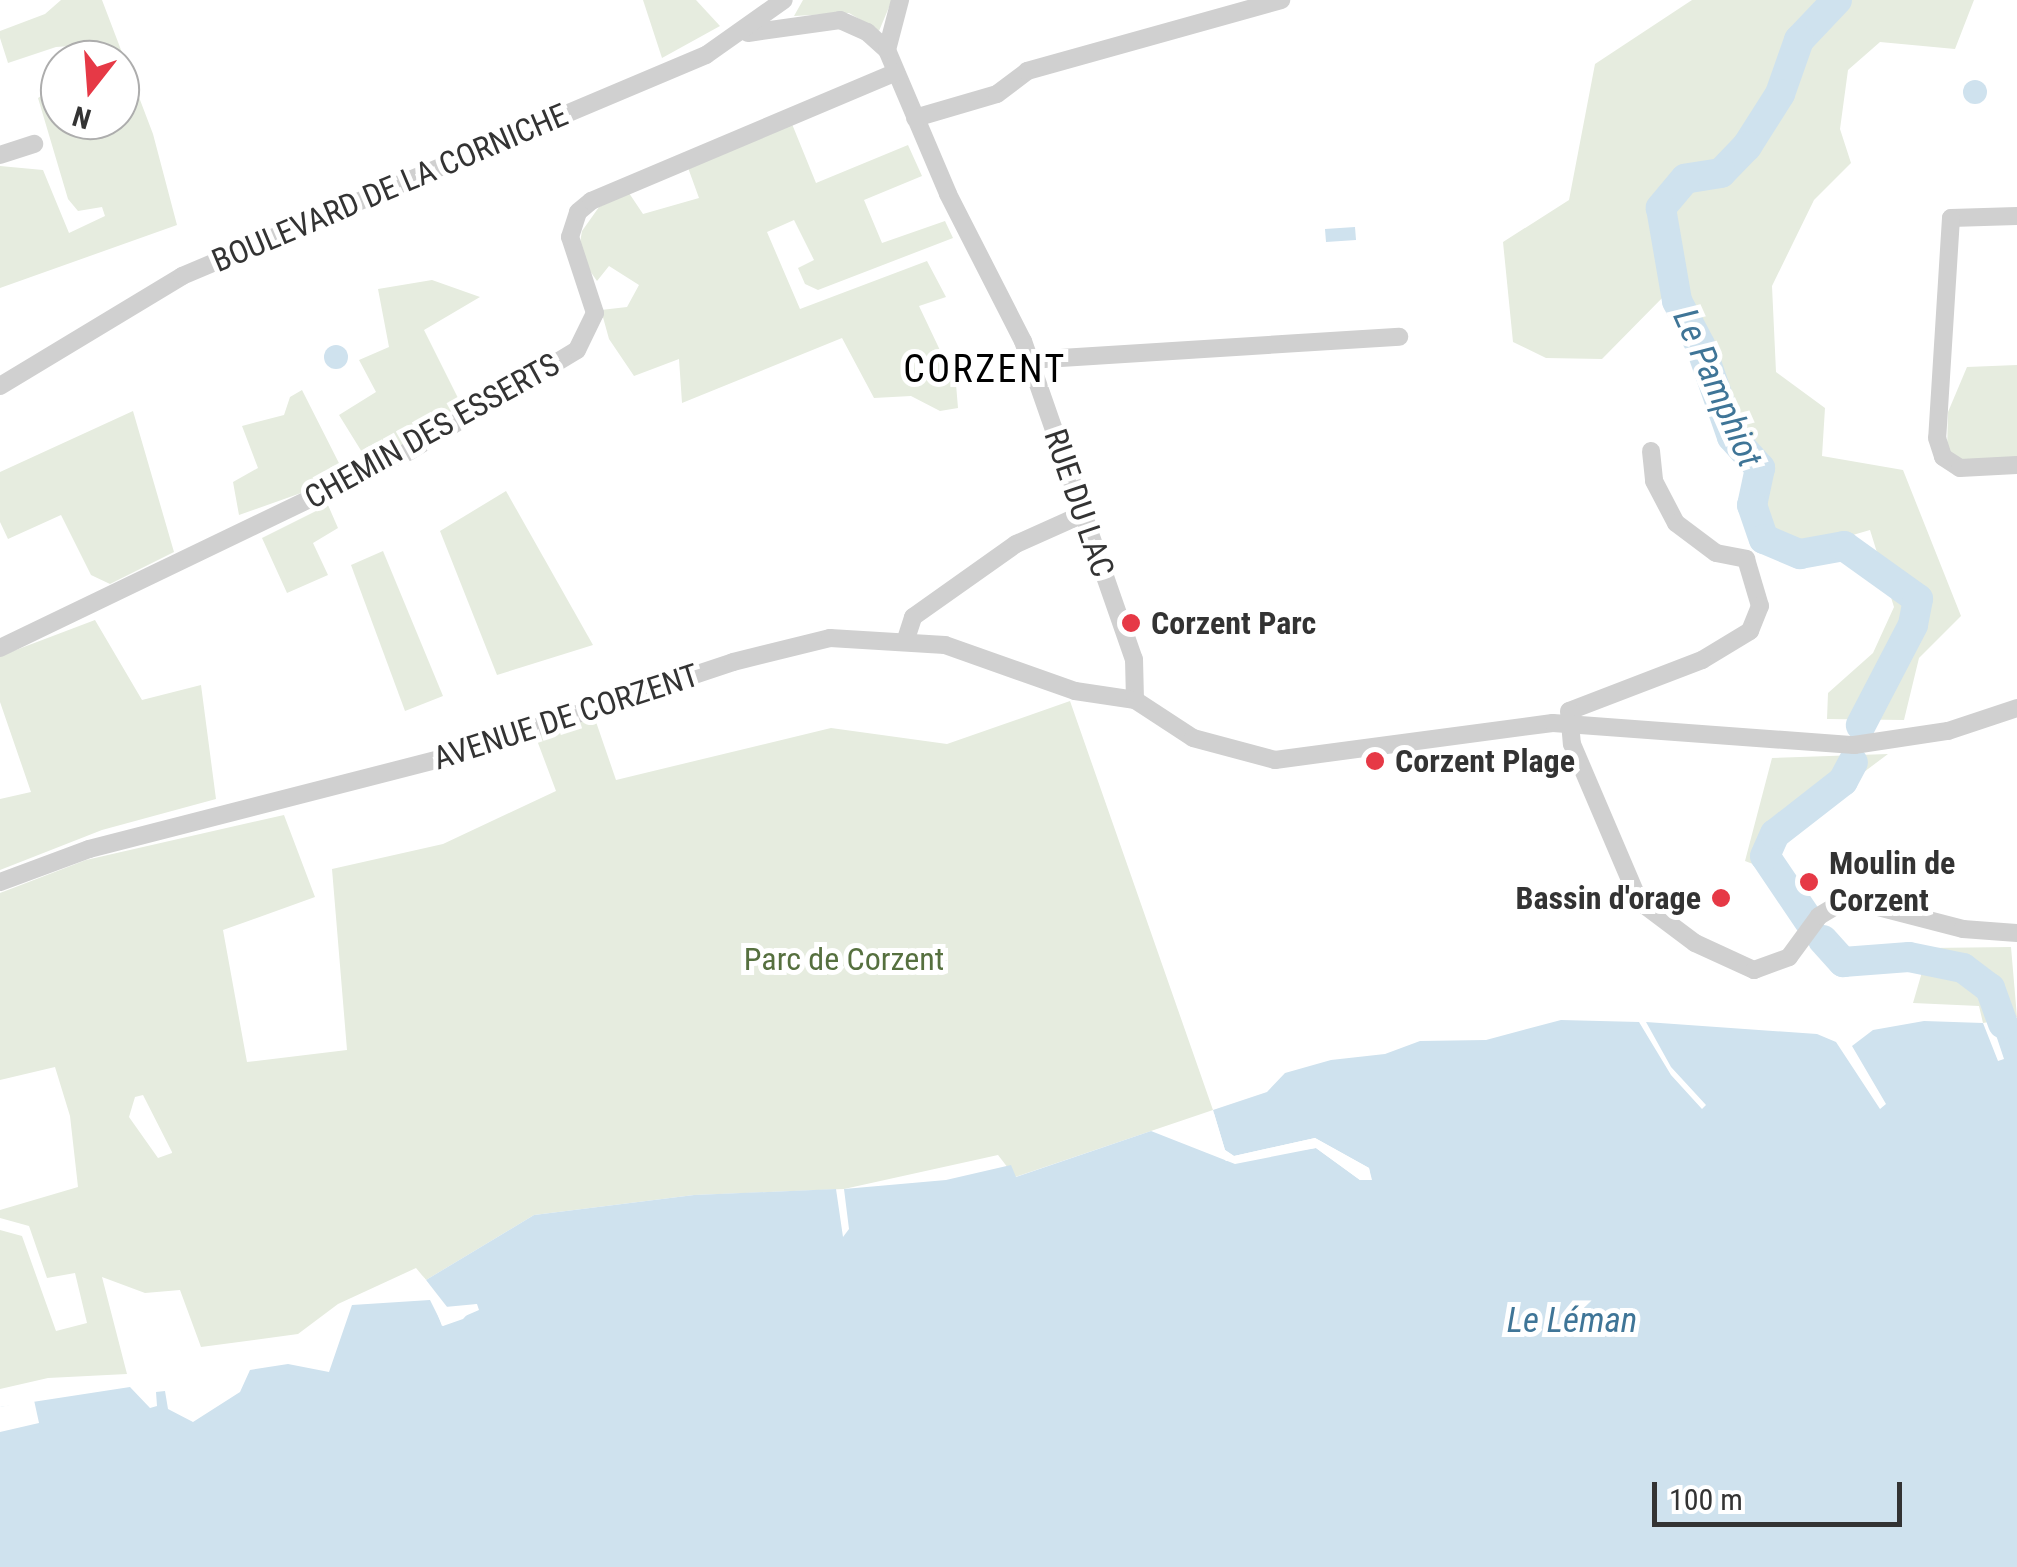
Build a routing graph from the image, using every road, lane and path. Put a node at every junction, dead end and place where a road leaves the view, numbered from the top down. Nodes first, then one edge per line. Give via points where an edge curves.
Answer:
1 (784, 0) edge
2 (900, 0) edge
3 (1281, 0) edge
4 (743, 34) junction
5 (886, 50) junction
6 (896, 72) junction
7 (916, 118) junction
8 (34, 144) dead end
9 (0, 155) edge
10 (2017, 216) edge
11 (1399, 337) dead end
12 (1029, 360) junction
13 (0, 386) edge
14 (1651, 451) dead end
15 (2017, 466) edge
16 (1083, 514) junction
17 (906, 639) junction
18 (0, 648) edge
19 (1135, 700) junction
20 (2017, 711) edge
21 (1568, 723) junction
22 (0, 882) edge
23 (2017, 933) edge

1 - 4 street, BOULEVARD DE LA CORNICHE
2 - 5 street
3 - 7 street via 1027,72 997,94
4 - 5 street via 840,20
4 - 13 street, BOULEVARD DE LA CORNICHE via 203,266
5 - 6 street, RUE DU LAC
6 - 7 street, RUE DU LAC
6 - 18 street, CHEMIN DES ESSERTS via 578,212 570,237 594,313 577,350 408,452
7 - 12 street, RUE DU LAC
8 - 9 street
10 - 15 street via 1951,218 1938,438 1943,458 1960,468
11 - 12 street
12 - 16 street, RUE DU LAC
14 - 21 street via 1654,482 1676,522 1716,553 1746,559 1759,618 1702,660 1574,706
16 - 17 street via 1016,544 913,617
16 - 19 street, RUE DU LAC via 1136,668
17 - 19 street, AVENUE DE CORZENT via 970,652 1076,691
17 - 22 street, AVENUE DE CORZENT via 804,642 448,757 89,848
19 - 21 street via 1193,738 1275,760
20 - 21 street via 1905,739 1822,746
21 - 23 street via 1634,891 1656,916 1711,953 1754,970 1790,957 1814,922 1840,901 1856,899 1964,930

